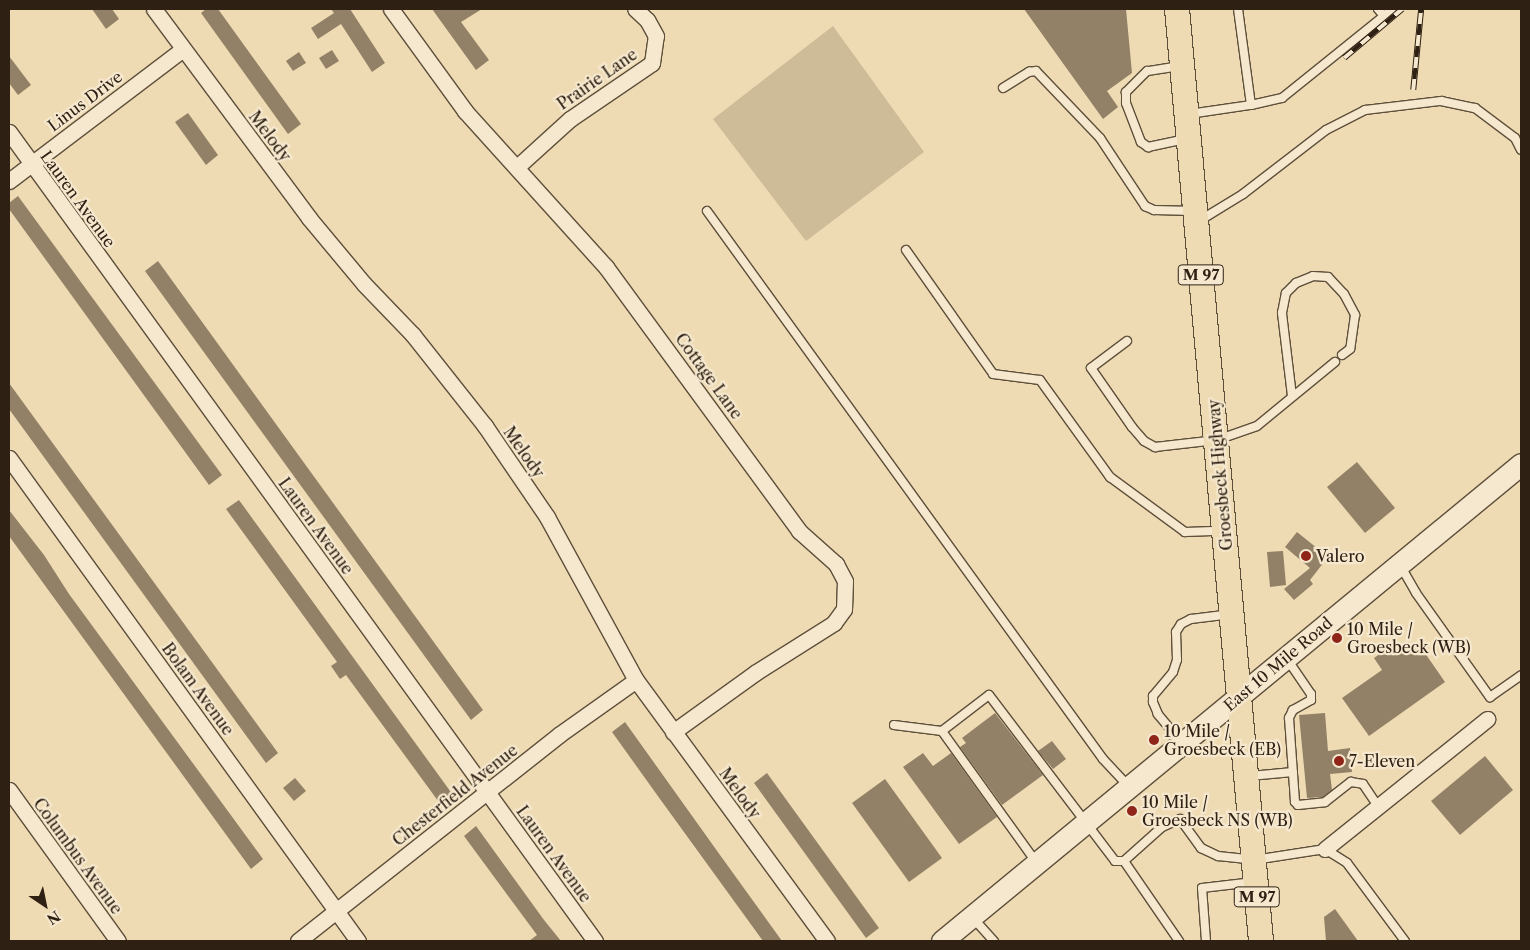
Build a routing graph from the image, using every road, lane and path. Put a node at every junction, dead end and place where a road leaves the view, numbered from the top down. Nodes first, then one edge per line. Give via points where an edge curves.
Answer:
1 (154, 9) edge
2 (391, 9) edge
3 (635, 9) edge
4 (1177, 9) edge
5 (1238, 9) edge
6 (1378, 9) edge
7 (1393, 9) edge
8 (1384, 16) junction
9 (184, 49) junction
10 (1182, 65) junction
11 (1003, 88) dead end
12 (1251, 105) junction
13 (1187, 115) junction
14 (9, 132) edge
15 (1189, 139) junction
16 (1521, 150) edge
17 (32, 164) junction
18 (517, 167) junction
19 (9, 182) edge
20 (707, 211) dead end
21 (1196, 217) junction
22 (906, 250) dead end
23 (1127, 341) dead end
24 (1342, 355) dead end
25 (1335, 362) dead end
26 (1292, 396) junction
27 (1217, 440) junction
28 (9, 458) edge
29 (1521, 464) edge
30 (1225, 530) junction
31 (1399, 564) junction
32 (1232, 614) junction
33 (1286, 658) junction
34 (1521, 675) edge
35 (636, 680) junction
36 (1237, 698) junction
37 (1488, 719) dead end
38 (894, 725) dead end
39 (942, 731) junction
40 (673, 732) junction
41 (1182, 743) junction
42 (1293, 772) junction
43 (1246, 777) junction
44 (1129, 787) junction
45 (9, 790) edge
46 (488, 793) junction
47 (1378, 806) junction
48 (1084, 824) junction
49 (1325, 849) junction
50 (1124, 861) junction
51 (1037, 863) junction
52 (1255, 870) junction
53 (336, 911) junction
54 (972, 917) junction
55 (118, 941) edge
56 (298, 941) edge
57 (358, 941) edge
58 (595, 941) edge
59 (827, 941) edge
60 (942, 941) edge
61 (994, 941) edge
62 (1179, 941) edge
63 (1206, 941) edge
64 (1261, 941) edge
65 (1405, 941) edge

1 - 9 street, Melody
2 - 18 street, Cottage Lane via 465,112
3 - 18 street, Prairie Lane via 647,20 656,36 652,63 570,119
4 - 10 main road, Groesbeck Highway / M 97
5 - 12 lane
6 - 8 lane
7 - 8 lane
8 - 12 lane via 1282,98
9 - 17 street, Linus Drive
9 - 35 street, Melody via 309,218 364,284 413,335 485,426 552,525
10 - 13 main road, Groesbeck Highway / M 97
10 - 15 lane via 1147,72 1126,92 1126,103 1141,142 1148,147
11 - 21 lane via 1036,71 1100,138 1145,206
12 - 13 lane
13 - 15 main road, Groesbeck Highway / M 97
14 - 17 street, Lauren Avenue
15 - 21 main road, Groesbeck Highway / M 97
16 - 21 lane via 1514,138 1475,108 1441,101 1365,110 1326,130 1243,194
17 - 19 street, Linus Drive
17 - 46 street, Lauren Avenue
18 - 40 street, Cottage Lane via 606,267 799,531 836,564 844,581 844,609 834,623 755,673
20 - 44 lane via 1103,759
21 - 27 main road, Groesbeck Highway / M 97
22 - 30 lane via 993,374 1040,380 1110,477 1185,532
23 - 27 lane via 1091,368 1144,441 1155,447
24 - 26 lane via 1350,349 1355,314 1344,294 1328,277 1313,276 1296,283 1286,293 1282,313
25 - 26 lane
26 - 27 lane via 1258,426
27 - 30 main road, Groesbeck Highway / M 97
28 - 53 street, Bolam Avenue
29 - 31 main road, East 10 Mile Road
30 - 32 main road, Groesbeck Highway / M 97
31 - 33 main road, East 10 Mile Road
31 - 34 lane via 1490,696
32 - 36 main road, Groesbeck Highway / M 97
32 - 41 lane via 1191,619 1181,624 1176,632 1177,660 1173,672 1153,696 1153,702 1158,714
33 - 36 main road, East 10 Mile Road
33 - 42 lane via 1311,694 1310,700 1293,710 1289,718
35 - 40 street, Melody
35 - 46 street, Chesterfield Avenue via 560,734
36 - 41 main road, East 10 Mile Road
36 - 43 main road, Groesbeck Highway / M 97
37 - 47 street
38 - 39 lane
39 - 48 lane via 990,695
39 - 51 lane
40 - 59 street, Melody
41 - 44 main road, East 10 Mile Road
42 - 43 lane
42 - 47 lane via 1295,802 1298,805 1331,800 1351,782 1363,784
43 - 52 main road, Groesbeck Highway / M 97
44 - 48 main road, East 10 Mile Road
45 - 55 street, Columbus Avenue
46 - 53 street, Chesterfield Avenue
46 - 58 street, Lauren Avenue
47 - 49 street
48 - 50 lane via 1110,858
48 - 51 main road, East 10 Mile Road
49 - 52 lane
49 - 65 lane via 1347,863
50 - 52 lane via 1162,827 1180,819 1204,851
50 - 62 lane
51 - 54 main road, East 10 Mile Road
52 - 63 lane via 1202,888
52 - 64 main road, Groesbeck Highway / M 97
53 - 56 street, Chesterfield Avenue
53 - 57 street, Bolam Avenue
54 - 60 main road, East 10 Mile Road
54 - 61 lane

